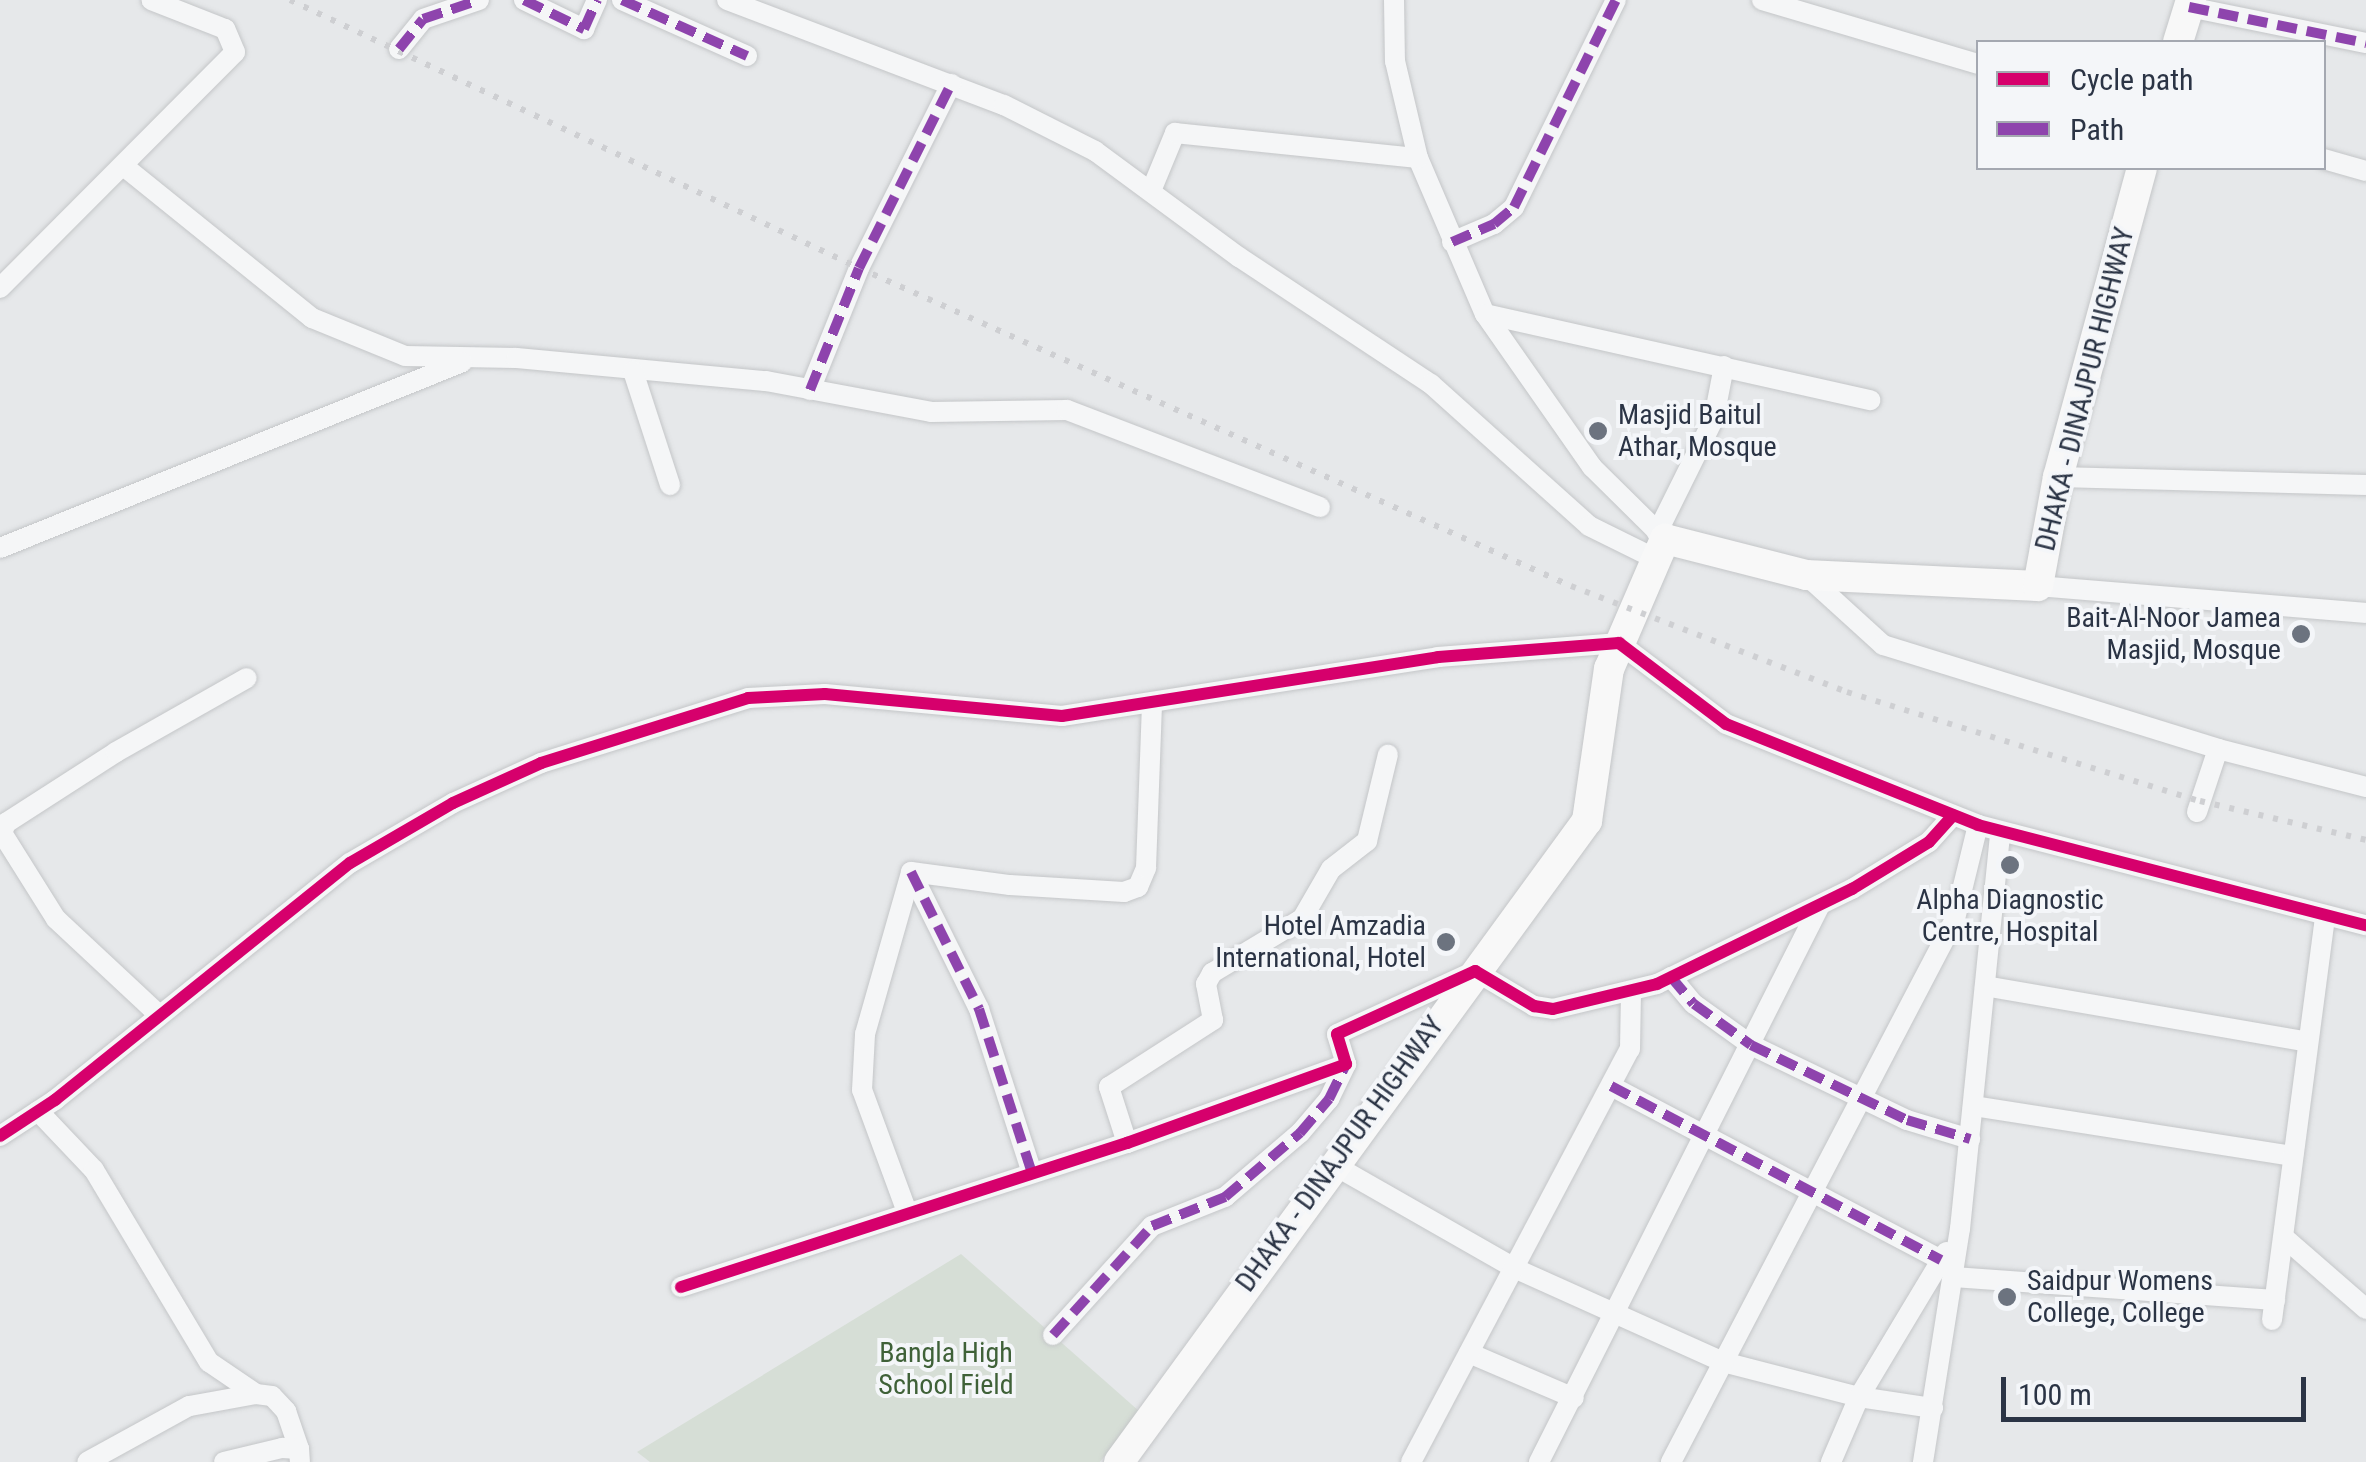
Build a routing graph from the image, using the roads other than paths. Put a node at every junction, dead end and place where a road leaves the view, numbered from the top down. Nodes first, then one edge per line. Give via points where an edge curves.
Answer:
1 (151, 0) edge
2 (479, 0) edge
3 (524, 0) edge
4 (597, 0) edge
5 (622, 0) edge
6 (727, 0) edge
7 (1394, 0) edge
8 (1616, 0) edge
9 (1762, 0) edge
10 (2190, 4) edge
11 (2179, 40) edge
12 (2366, 43) edge
13 (399, 50) dead end
14 (746, 56) dead end
15 (1976, 63) edge
16 (950, 84) junction
17 (1418, 158) junction
18 (2326, 160) edge
19 (126, 168) junction
20 (2141, 170) edge
21 (2366, 171) edge
22 (1151, 191) junction
23 (1452, 242) junction
24 (0, 288) edge
25 (1485, 314) junction
26 (464, 361) junction
27 (1724, 366) junction
28 (633, 371) junction
29 (810, 390) junction
30 (1871, 400) dead end
31 (2058, 477) junction
32 (2366, 485) edge
33 (670, 486) dead end
34 (1320, 507) dead end
35 (1660, 544) junction
36 (0, 548) edge
37 (1806, 575) junction
38 (2038, 586) junction
39 (2366, 613) edge
40 (1619, 642) junction
41 (246, 678) dead end
42 (1152, 703) junction
43 (2218, 749) junction
44 (1388, 754) dead end
45 (2366, 787) edge
46 (2197, 812) dead end
47 (1953, 815) junction
48 (1978, 825) junction
49 (2000, 833) junction
50 (910, 872) junction
51 (1820, 905) junction
52 (2325, 918) junction
53 (2366, 925) edge
54 (1475, 971) junction
55 (1670, 977) junction
56 (1985, 986) junction
57 (1631, 992) junction
58 (158, 1014) junction
59 (2304, 1042) junction
60 (1751, 1046) junction
61 (1346, 1064) junction
62 (1611, 1086) junction
63 (1862, 1098) junction
64 (1974, 1106) junction
65 (38, 1111) junction
66 (0, 1136) edge
67 (1706, 1136) junction
68 (1970, 1140) junction
69 (1127, 1143) junction
70 (2293, 1156) junction
71 (1332, 1164) junction
72 (1032, 1173) junction
73 (1813, 1191) junction
74 (907, 1212) junction
75 (2286, 1240) junction
76 (1514, 1268) junction
77 (1947, 1269) junction
78 (681, 1287) dead end
79 (2366, 1310) edge
80 (1617, 1318) junction
81 (1052, 1335) dead end
82 (1470, 1353) junction
83 (1723, 1362) junction
84 (256, 1394) junction
85 (1859, 1397) junction
86 (1574, 1398) junction
87 (1933, 1408) junction
88 (300, 1456) edge
89 (87, 1462) edge
90 (224, 1462) edge
91 (1119, 1462) edge
92 (1411, 1462) edge
93 (1539, 1462) edge
94 (1670, 1462) edge
95 (1832, 1462) edge
96 (1923, 1462) edge

1 - 19 street via 224,29 236,52
2 - 13 street via 423,19
3 - 4 street via 584,29
5 - 14 street
6 - 16 street
7 - 17 street via 1395,61
8 - 23 street via 1514,207
9 - 15 street
10 - 11 highway
10 - 12 street
16 - 22 street via 1058,129
16 - 29 street via 859,268
17 - 22 street via 1175,133
17 - 23 street
18 - 21 street
19 - 24 street
19 - 26 street via 312,318 405,356
20 - 31 highway, DHAKA - DINAJPUR HIGHWAY
22 - 35 street via 1432,384 1588,526
23 - 25 street
25 - 27 street
25 - 35 street via 1592,467
26 - 28 street via 516,358
26 - 36 street
27 - 30 street
27 - 35 street via 1714,418
28 - 29 street
28 - 33 street
29 - 34 street via 930,412 1067,410
31 - 32 street
31 - 38 highway, DHAKA - DINAJPUR HIGHWAY
35 - 37 highway, DHAKA - DINAJPUR HIGHWAY
35 - 40 highway, DHAKA - DINAJPUR HIGHWAY
37 - 38 highway, DHAKA - DINAJPUR HIGHWAY
37 - 43 street via 1883,646
38 - 39 street
40 - 42 street via 1438,657
40 - 47 street via 1726,724
40 - 54 highway, DHAKA - DINAJPUR HIGHWAY via 1609,669 1587,821
41 - 58 street via 100,762 6,823 2,833 56,919
42 - 50 street via 1146,868 1138,887 1124,892 1010,885
42 - 58 street via 1062,716 825,694 748,698 616,736 453,803 350,863
43 - 45 street
43 - 46 street
44 - 69 street via 1367,841 1331,869 1302,920 1212,973 1206,984 1213,1020 1110,1087
47 - 48 street
47 - 51 street via 1928,842
48 - 49 street
48 - 63 street via 1955,919
49 - 52 street
49 - 56 street
50 - 72 street via 979,1008
50 - 74 street via 864,1034 862,1090
51 - 55 street
51 - 60 street
52 - 53 street
52 - 59 street
54 - 57 street via 1521,1000 1553,1009
54 - 61 street via 1337,1034
54 - 71 highway, DHAKA - DINAJPUR HIGHWAY
55 - 57 street
55 - 60 street
56 - 59 street
56 - 64 street
57 - 62 street via 1630,1049
58 - 65 street
59 - 70 street
60 - 63 street
60 - 67 street
61 - 69 street
61 - 81 street via 1329,1099 1300,1132 1225,1197 1152,1226
62 - 67 street
62 - 76 street
63 - 68 street
63 - 73 street
64 - 68 street
64 - 70 street
65 - 66 street
65 - 84 street via 94,1170 209,1362
67 - 73 street
67 - 80 street
68 - 77 street via 1960,1228
69 - 72 street
70 - 75 street
71 - 76 street
71 - 91 highway, DHAKA - DINAJPUR HIGHWAY
72 - 74 street
73 - 77 street
73 - 83 street
74 - 78 street
75 - 77 street via 2274,1310
75 - 79 street
76 - 80 street
76 - 82 street
77 - 85 street
77 - 87 street
80 - 83 street
80 - 86 street
82 - 86 street
82 - 92 street
83 - 85 street
83 - 94 street
84 - 88 street via 272,1396 286,1411
84 - 89 street via 189,1406
85 - 87 street
85 - 95 street
86 - 93 street
87 - 96 street
88 - 90 street via 252,1452

